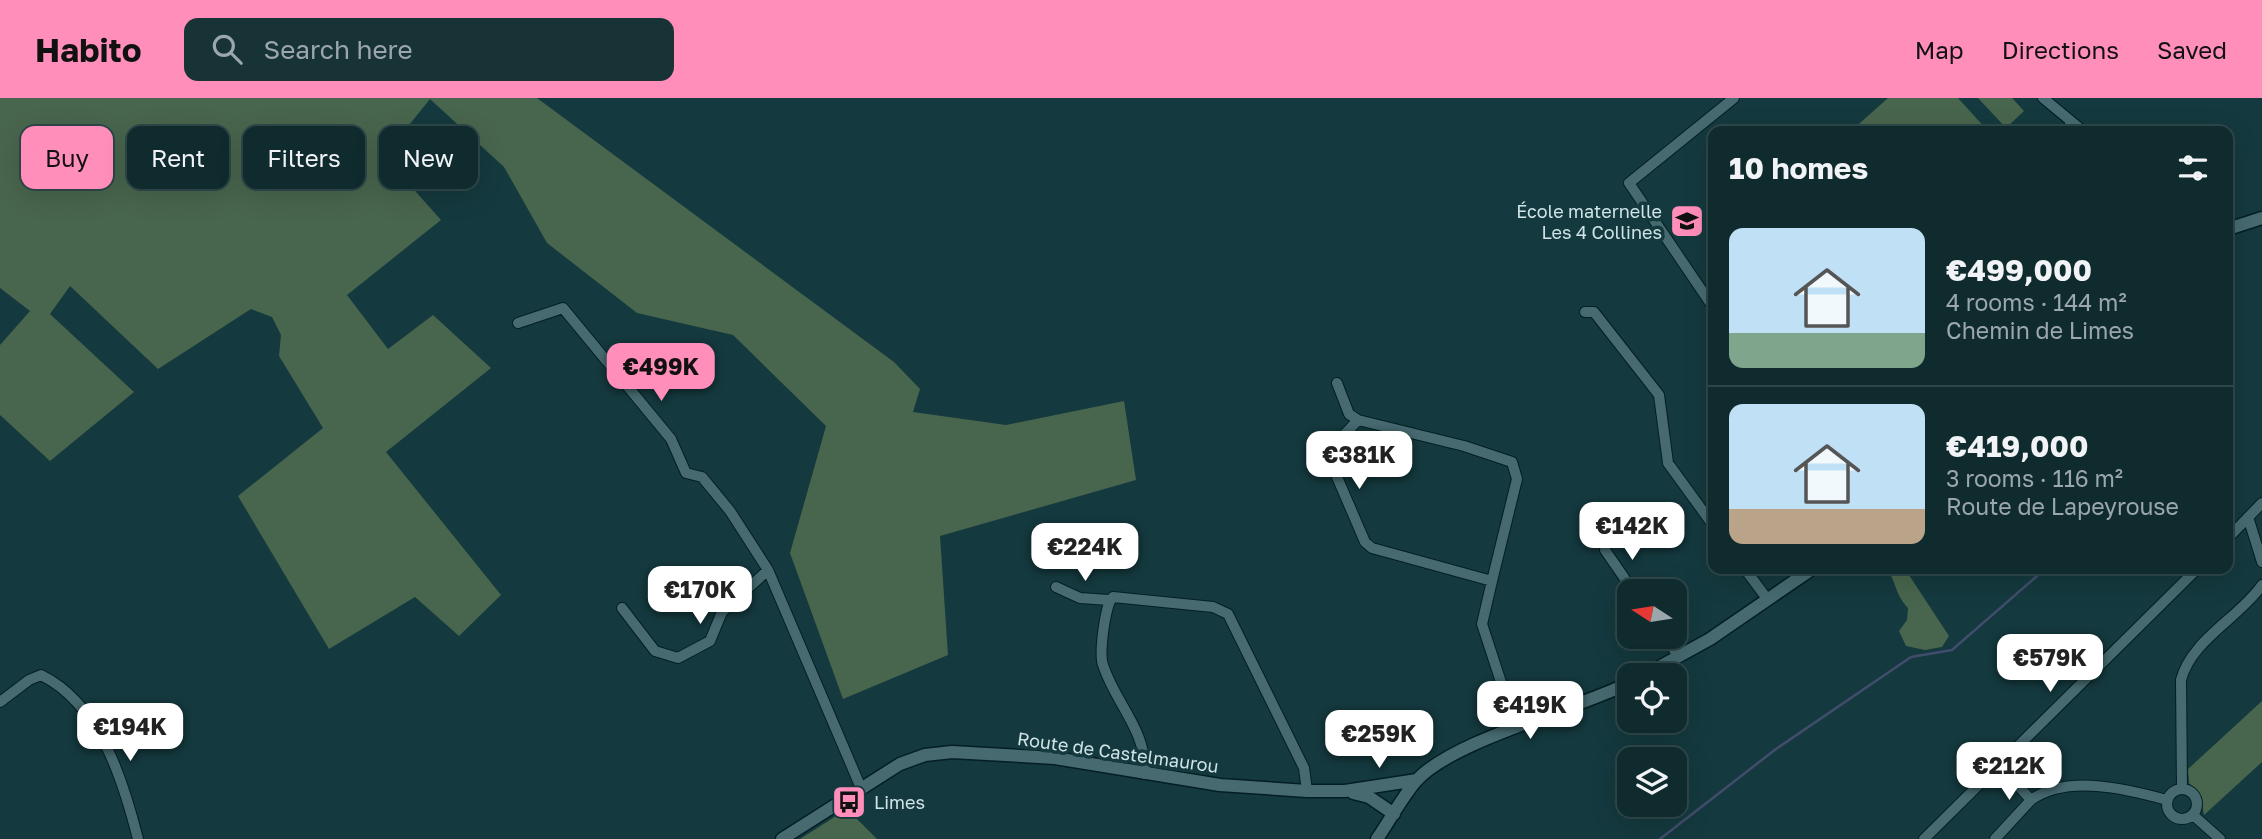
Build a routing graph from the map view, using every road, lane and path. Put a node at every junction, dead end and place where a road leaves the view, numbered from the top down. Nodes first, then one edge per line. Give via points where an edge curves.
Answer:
1 (1716, 98) edge
2 (1734, 98) edge
3 (2046, 99) edge
4 (1721, 108) junction
5 (2072, 122) junction
6 (2069, 126) edge
7 (2077, 126) edge
8 (2262, 218) edge
9 (2233, 227) edge
10 (1708, 300) edge
11 (1585, 312) dead end
12 (518, 323) dead end
13 (1337, 383) dead end
14 (1358, 420) junction
15 (2262, 503) edge
16 (2248, 517) junction
17 (1708, 518) edge
18 (2233, 533) edge
19 (1605, 550) dead end
20 (2262, 562) edge
21 (768, 570) junction
22 (1749, 574) edge
23 (1805, 574) edge
24 (2192, 574) edge
25 (1625, 579) edge
26 (1492, 581) junction
27 (2262, 585) edge
28 (1056, 587) dead end
29 (1109, 600) junction
30 (1768, 600) junction
31 (622, 608) dead end
32 (1673, 649) edge
33 (1679, 657) junction
34 (1668, 663) edge
35 (1617, 687) edge
36 (0, 702) edge
37 (1516, 728) junction
38 (1999, 765) junction
39 (1146, 774) junction
40 (1418, 780) junction
41 (1385, 786) junction
42 (861, 788) junction
43 (2182, 788) junction
44 (1307, 791) junction
45 (1345, 792) junction
46 (2031, 800) junction
47 (2167, 800) junction
48 (1381, 805) junction
49 (1394, 814) junction
50 (2193, 815) junction
51 (138, 839) edge
52 (782, 839) edge
53 (1377, 839) edge
54 (1924, 839) edge
55 (1995, 839) edge
56 (2220, 839) edge

1 - 4 street
2 - 4 street
3 - 5 street
4 - 10 street via 1629,183
5 - 6 street
5 - 7 street
8 - 9 street
11 - 17 street via 1594,312 1660,395 1668,463
12 - 21 street via 563,308 671,439 686,473 702,477 730,511
13 - 14 street via 1349,414
14 - 26 street via 1333,447 1331,464 1365,542 1372,548
14 - 26 street via 1511,461 1517,479
15 - 16 street
16 - 18 street
16 - 20 street
19 - 25 street
21 - 31 street via 722,612 710,641 678,658 655,651
21 - 42 street
22 - 30 street
23 - 30 street
24 - 38 street
26 - 37 street via 1482,624
27 - 43 street via 2185,662 2181,680
28 - 29 street via 1080,598
29 - 39 street via 1102,663 1146,752
29 - 44 street via 1119,597 1213,607 1228,614 1304,768
30 - 33 street
32 - 33 street
33 - 34 street
35 - 37 street
36 - 51 street via 41,675 80,705 116,769
37 - 40 street via 1460,753
38 - 46 street
38 - 54 street
39 - 42 street, Route de Castelmaurou via 1055,758 953,752 900,764
39 - 44 street, Route de Castelmaurou
40 - 41 street, Route de Castelmaurou
40 - 49 street
41 - 45 street, Route de Castelmaurou
41 - 48 street
42 - 52 street, Route de Castelmaurou
43 - 47 street
43 - 50 street via 2196,798
44 - 45 street, Route de Castelmaurou
45 - 48 street, Route de Castelmaurou
46 - 47 street via 2047,788 2119,786
46 - 55 street
47 - 50 street via 2173,817
48 - 49 street, Route de Castelmaurou
49 - 53 street
50 - 56 street

